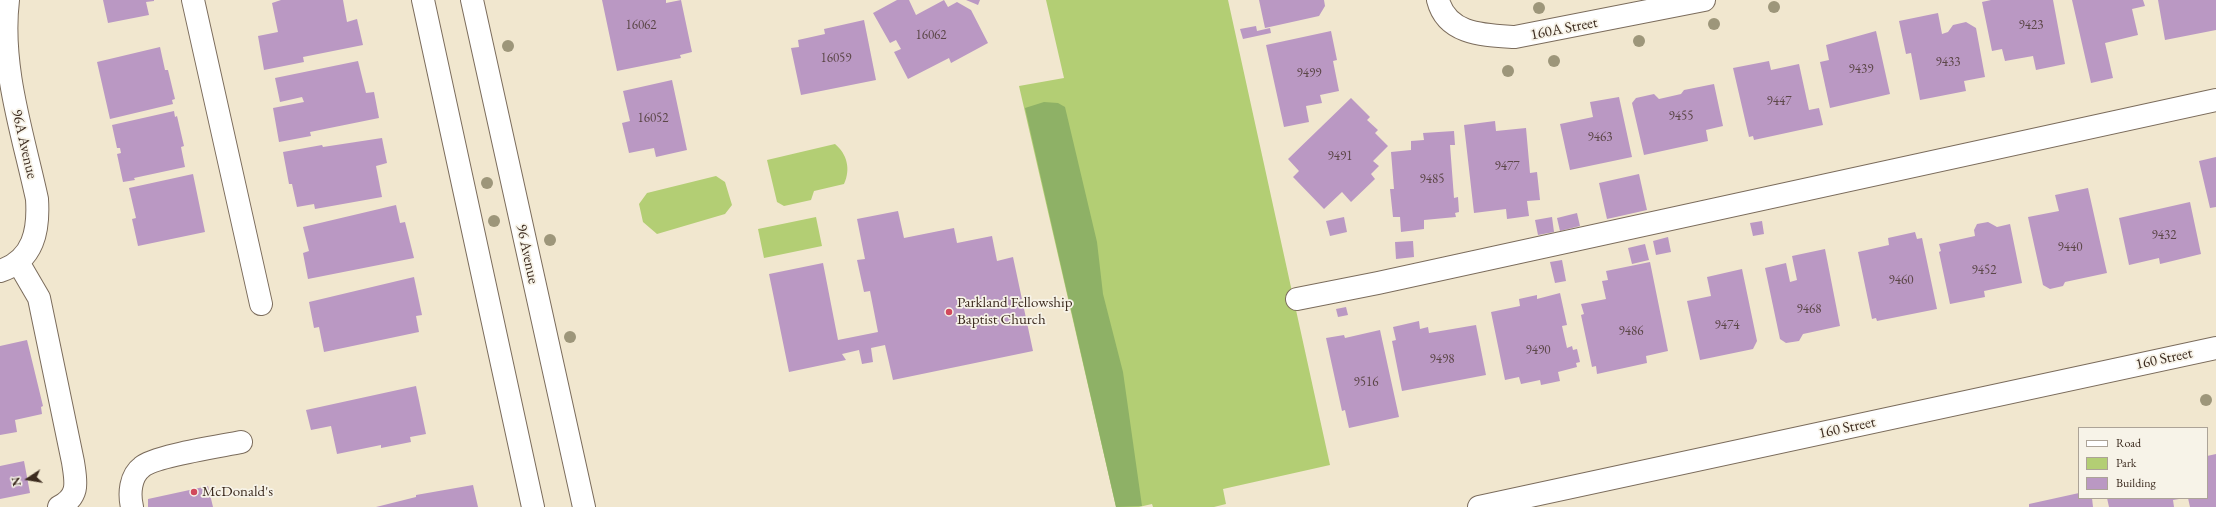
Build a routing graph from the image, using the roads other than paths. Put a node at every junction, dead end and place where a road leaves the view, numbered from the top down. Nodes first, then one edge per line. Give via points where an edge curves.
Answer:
1 (8, 0) edge
2 (193, 0) edge
3 (423, 0) edge
4 (472, 0) edge
5 (1438, 0) edge
6 (1704, 0) edge
7 (2216, 100) edge
8 (9, 266) edge
9 (1297, 298) dead end
10 (261, 304) dead end
11 (2216, 348) edge
12 (241, 442) dead end
13 (60, 507) edge
14 (132, 507) edge
15 (533, 507) edge
16 (584, 507) edge
17 (1479, 507) edge

1 - 8 main road, 96A Avenue via 6,36 10,82 37,199 37,230 33,240
2 - 10 main road
3 - 15 main road
4 - 16 main road, 96 Avenue
5 - 6 main road, 160A Street via 1441,12 1461,29 1515,37
7 - 9 main road via 1378,283
8 - 13 main road via 40,303 73,462 75,488 72,497
11 - 17 main road, 160 Street
12 - 14 main road via 166,458 142,466 132,481

